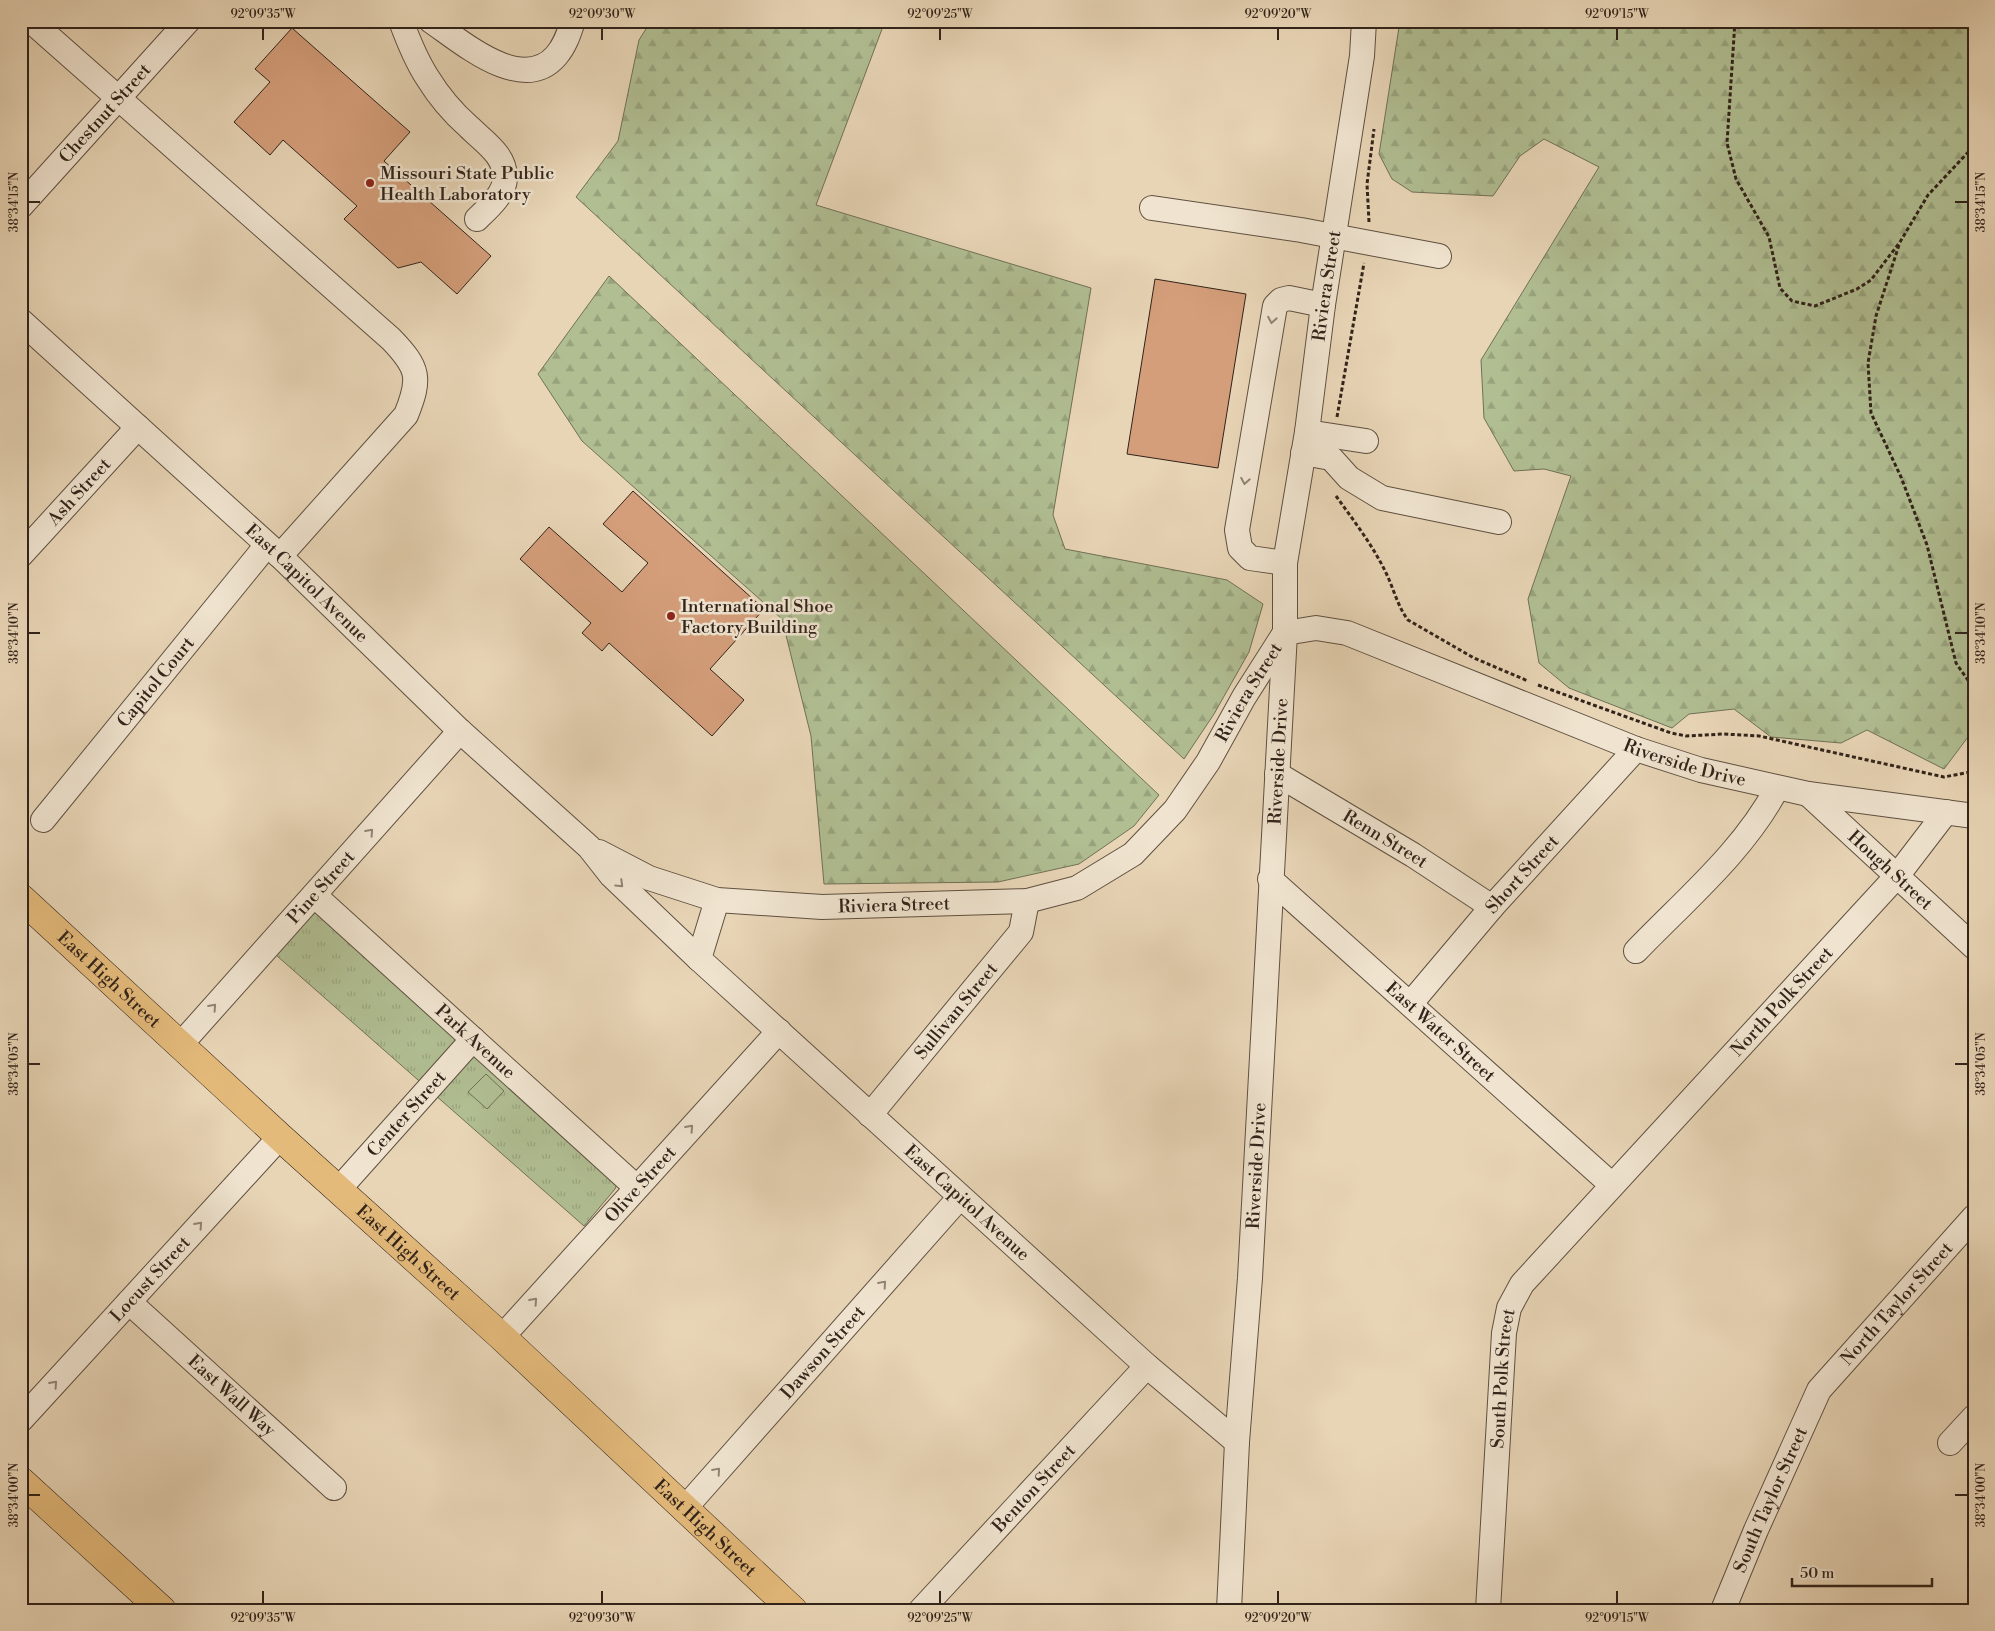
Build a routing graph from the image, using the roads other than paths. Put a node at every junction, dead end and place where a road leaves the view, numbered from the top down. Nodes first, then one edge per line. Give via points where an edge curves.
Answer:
1 (31, 21) edge
2 (188, 21) edge
3 (401, 21) edge
4 (431, 21) edge
5 (574, 21) edge
6 (1364, 21) edge
7 (119, 100) junction
8 (21, 206) edge
9 (1152, 208) dead end
10 (477, 220) dead end
11 (1334, 236) junction
12 (1439, 256) dead end
13 (1323, 305) junction
14 (21, 321) edge
15 (138, 427) junction
16 (1366, 441) dead end
17 (1305, 443) junction
18 (1499, 522) dead end
19 (274, 551) junction
20 (21, 555) edge
21 (1285, 563) junction
22 (1285, 632) junction
23 (460, 731) junction
24 (1636, 748) junction
25 (1277, 774) junction
26 (1777, 788) junction
27 (1808, 794) junction
28 (1946, 812) junction
29 (1974, 816) edge
30 (43, 820) dead end
31 (589, 847) junction
32 (1897, 876) junction
33 (1270, 879) junction
34 (314, 895) junction
35 (21, 898) edge
36 (717, 900) junction
37 (1027, 901) junction
38 (1492, 907) junction
39 (1974, 947) edge
40 (1636, 951) dead end
41 (699, 959) junction
42 (1411, 1003) junction
43 (779, 1031) junction
44 (473, 1039) junction
45 (180, 1044) junction
46 (870, 1115) junction
47 (280, 1137) junction
48 (1612, 1185) junction
49 (636, 1187) junction
50 (339, 1189) junction
51 (960, 1197) junction
52 (1974, 1217) edge
53 (129, 1302) junction
54 (502, 1337) junction
55 (1147, 1366) junction
56 (1819, 1390) joint
57 (1974, 1417) edge
58 (21, 1420) edge
59 (1237, 1442) junction
60 (1950, 1443) dead end
61 (21, 1481) edge
62 (334, 1488) dead end
63 (685, 1508) junction
64 (162, 1610) edge
65 (793, 1610) edge
66 (921, 1610) edge
67 (1229, 1610) edge
68 (1488, 1610) edge
69 (1724, 1610) edge

1 - 7 street, Capitol Court
2 - 7 street, Chestnut Street
3 - 10 street via 426,76 446,103 489,144 502,163 505,180 498,197
4 - 5 street via 475,51 514,69 533,68 550,62 563,45
6 - 11 street, Riviera Street via 1362,56
7 - 8 street, Chestnut Street
7 - 19 street, Capitol Court via 392,339 416,372 415,394 406,415
9 - 11 street
11 - 12 street
11 - 13 street, Riviera Street
13 - 17 street, Riviera Street
13 -> 21 street via 1289,298 1275,306 1237,530 1240,548 1250,558
14 - 15 street, East Capitol Avenue
15 - 19 street, East Capitol Avenue
15 - 20 street, Ash Street
16 - 17 street
17 - 18 street via 1331,458 1349,478 1382,498
17 - 21 street, Riviera Street
19 - 23 street, East Capitol Avenue
19 - 30 street, Capitol Court
21 - 22 street, Riviera Street
22 - 24 street, Riverside Drive via 1316,628 1347,632
22 - 25 street, Riverside Drive
22 - 37 street, Riviera Street via 1208,762 1175,810 1133,854 1077,888
23 - 31 street, East Capitol Avenue
34 -> 23 street, Pine Street
24 - 26 street, Riverside Drive via 1701,770
24 - 38 street, Short Street
25 - 33 street, Riverside Drive
25 - 38 street, Renn Street via 1413,855
26 - 27 street, Riverside Drive
26 - 40 street via 1765,811 1723,862
27 - 28 street, Riverside Drive
27 - 32 street, Hough Street
28 - 29 street, Riverside Drive
28 - 32 street, North Polk Street
31 - 36 street, East Capitol Avenue via 648,878
31 -> 41 street, East Capitol Avenue via 611,875
32 - 39 street, Hough Street
32 - 48 street, North Polk Street
33 - 42 street, East Water Street
33 - 59 street, Riverside Drive via 1250,1278
34 - 44 street, Park Avenue
45 -> 34 street, Pine Street
35 - 45 main road, East High Street
36 - 37 street, Riviera Street via 822,906
36 - 41 street
37 - 46 street, Sullivan Street via 1021,932
38 - 42 street, Short Street
41 - 43 street, East Capitol Avenue
42 - 48 street, East Water Street
43 - 46 street, East Capitol Avenue
49 -> 43 street, Olive Street
44 - 49 street, Park Avenue
44 - 50 street, Center Street
45 - 47 main road, East High Street
46 - 51 street, East Capitol Avenue
47 - 50 main road, East High Street
53 -> 47 street, Locust Street
48 - 68 street, South Polk Street via 1522,1284 1510,1308 1504,1333
54 -> 49 street, Olive Street
50 - 54 main road, East High Street
51 - 55 street, East Capitol Avenue
63 -> 51 street, Dawson Street
52 - 56 street, North Taylor Street
58 -> 53 street, Locust Street
53 - 62 street, East Wall Way
54 - 63 main road, East High Street
55 - 59 street, East Capitol Avenue
55 - 66 street, Benton Street
56 - 69 street, South Taylor Street
57 - 60 street
59 - 67 street, Riverside Drive
61 - 64 main road
63 - 65 main road, East High Street

